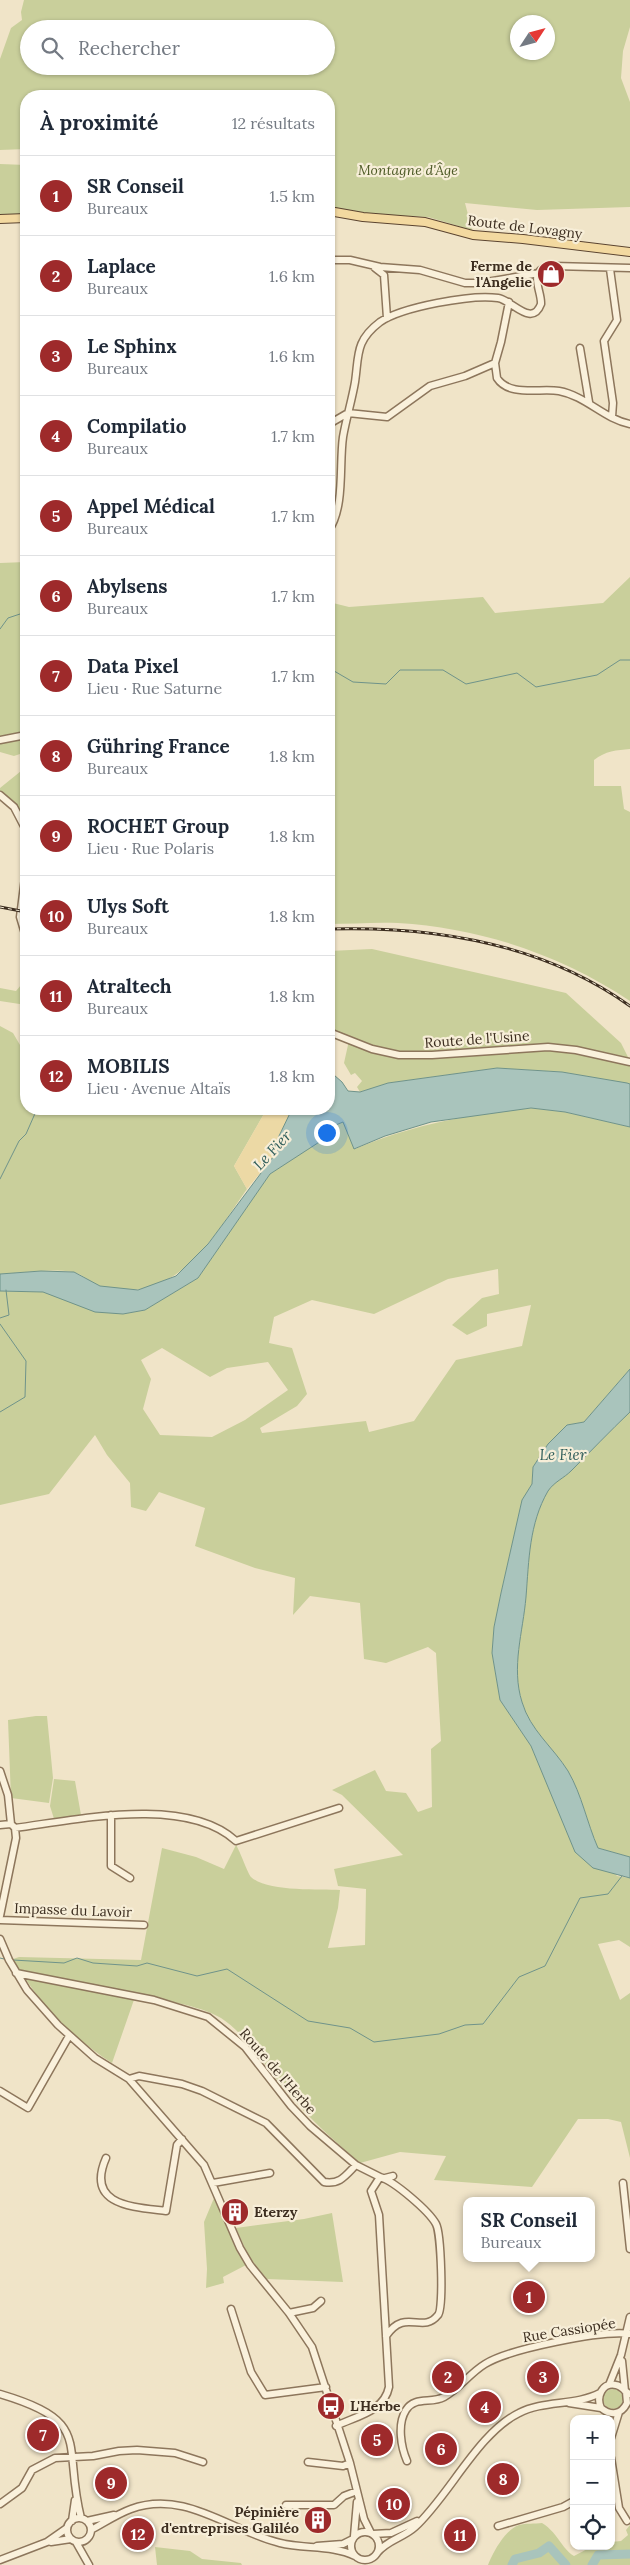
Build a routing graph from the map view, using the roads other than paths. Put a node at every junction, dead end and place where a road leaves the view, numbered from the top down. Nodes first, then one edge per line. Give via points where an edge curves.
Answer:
1 (335, 212) edge
2 (0, 218) edge
3 (20, 218) edge
4 (630, 252) edge
5 (335, 260) edge
6 (372, 265) junction
7 (630, 268) edge
8 (610, 269) junction
9 (539, 273) junction
10 (508, 302) junction
11 (387, 318) junction
12 (580, 348) dead end
13 (495, 363) junction
14 (589, 402) junction
15 (348, 413) junction
16 (612, 417) junction
17 (335, 421) edge
18 (630, 424) edge
19 (335, 514) edge
20 (20, 736) edge
21 (0, 740) edge
22 (0, 795) edge
23 (20, 818) edge
24 (335, 1034) edge
25 (630, 1062) edge
26 (0, 1771) edge
27 (339, 1808) dead end
28 (111, 1815) junction
29 (0, 1825) edge
30 (13, 1826) junction
31 (130, 1878) dead end
32 (0, 1918) edge
33 (144, 1925) dead end
34 (0, 1939) edge
35 (16, 1973) junction
36 (69, 2036) junction
37 (129, 2078) junction
38 (0, 2091) edge
39 (182, 2139) junction
40 (106, 2158) dead end
41 (356, 2165) junction
42 (270, 2172) dead end
43 (393, 2176) dead end
44 (383, 2178) junction
45 (214, 2183) junction
46 (623, 2183) dead end
47 (630, 2249) edge
48 (321, 2300) dead end
49 (232, 2309) dead end
50 (289, 2312) junction
51 (630, 2317) edge
52 (384, 2319) junction
53 (391, 2328) junction
54 (629, 2334) edge
55 (386, 2336) junction
56 (622, 2355) junction
57 (609, 2385) junction
58 (326, 2388) junction
59 (600, 2392) junction
60 (627, 2392) edge
61 (0, 2394) edge
62 (563, 2403) junction
63 (625, 2409) edge
64 (605, 2413) edge
65 (336, 2426) junction
66 (615, 2430) edge
67 (74, 2457) junction
68 (407, 2461) dead end
69 (203, 2462) dead end
70 (308, 2462) dead end
71 (350, 2463) junction
72 (615, 2491) edge
73 (357, 2493) junction
74 (76, 2497) junction
75 (570, 2503) edge
76 (0, 2504) edge
77 (286, 2505) dead end
78 (118, 2514) junction
79 (426, 2514) junction
80 (72, 2520) junction
81 (84, 2520) junction
82 (627, 2521) dead end
83 (498, 2526) dead end
84 (67, 2528) junction
85 (91, 2530) junction
86 (372, 2534) junction
87 (354, 2538) junction
88 (87, 2539) junction
89 (74, 2540) junction
90 (47, 2542) junction
91 (306, 2548) junction
92 (376, 2554) junction
93 (0, 2560) edge
94 (359, 2560) edge
95 (88, 2564) edge
96 (374, 2565) edge

1 - 4 main road, Route de Lovagny via 425,222 473,235
2 - 3 main road
5 - 6 street
6 - 9 street via 420,270 471,284
6 - 11 street via 384,276
7 - 8 street
8 - 9 street via 550,266
8 - 16 street via 617,320 604,341
9 - 10 street via 536,286 542,301 537,311 526,314
10 - 11 street via 490,298 437,303
10 - 13 street
11 - 15 street via 365,337 358,349
12 - 14 street
13 - 14 street via 497,378 506,386 562,392
13 - 15 street via 430,386 387,417
14 - 16 street
15 - 17 street
15 - 19 street
16 - 18 street
20 - 21 street
22 - 23 street via 14,807
24 - 25 street, Route de l'Usine via 394,1055 432,1056 548,1047
26 - 30 street
27 - 28 street via 236,1842 197,1821 162,1816
28 - 30 street
28 - 31 street via 111,1866
29 - 30 street
30 - 32 street via 16,1838
32 - 33 street, Impasse du Lavoir
34 - 35 street
35 - 36 street via 27,1990
35 - 41 street, Route de l'Herbe via 154,2000 208,2017 245,2047 310,2126
36 - 37 street via 95,2058
36 - 38 street via 28,2108
37 - 39 street
37 - 41 street via 139,2076 182,2084 266,2123 324,2182 341,2180
39 - 40 street via 177,2145 166,2211 122,2205 110,2198 101,2180
39 - 45 street
41 - 44 street, Route de l'Herbe
42 - 45 street
43 - 44 street
44 - 52 street via 371,2191 379,2215
44 - 53 street, Route de l'Herbe via 435,2223 440,2271 441,2310 438,2316 427,2323 406,2320
45 - 50 street via 240,2248
46 - 47 street
48 - 50 street via 314,2308
49 - 58 street via 252,2372 265,2395
50 - 58 street via 312,2347
51 - 54 street
52 - 53 street
52 - 55 street
53 - 55 street
54 - 56 street
54 - 68 street, Rue Cassiopée via 531,2346 509,2353 474,2371 447,2396 411,2404 404,2412 401,2428
55 - 65 street via 389,2387 386,2398 376,2408
56 - 57 street
56 - 60 street
57 - 59 street
57 - 60 street via 616,2385
58 - 65 street
59 - 62 street
59 - 64 street
60 - 63 street
61 - 67 street via 44,2409 56,2418 70,2439
62 - 64 street
62 - 79 street via 519,2412 499,2426
63 - 64 street
63 - 66 street
65 - 71 street
67 - 69 street via 137,2450 176,2453
67 - 74 street
67 - 76 street via 55,2458 42,2463 32,2470 14,2496
70 - 71 street via 343,2466
71 - 73 street
72 - 82 street via 619,2508
73 - 77 street via 344,2496 334,2505
73 - 86 street
73 - 87 street
74 - 80 street
74 - 81 street
75 - 83 street
78 - 81 street
78 - 85 street
78 - 91 street via 145,2505 184,2505 256,2536
79 - 86 street via 392,2533
79 - 92 street via 411,2531 388,2542
80 - 81 street
80 - 84 street
81 - 85 street
84 - 89 street
84 - 90 street
85 - 88 street
86 - 87 street via 362,2532
86 - 92 street via 379,2543
87 - 91 street via 343,2544
87 - 94 street via 351,2548
88 - 89 street
88 - 95 street
89 - 90 street
89 - 95 street
90 - 93 street
91 - 94 street via 343,2552
92 - 94 street via 368,2560
92 - 96 street

